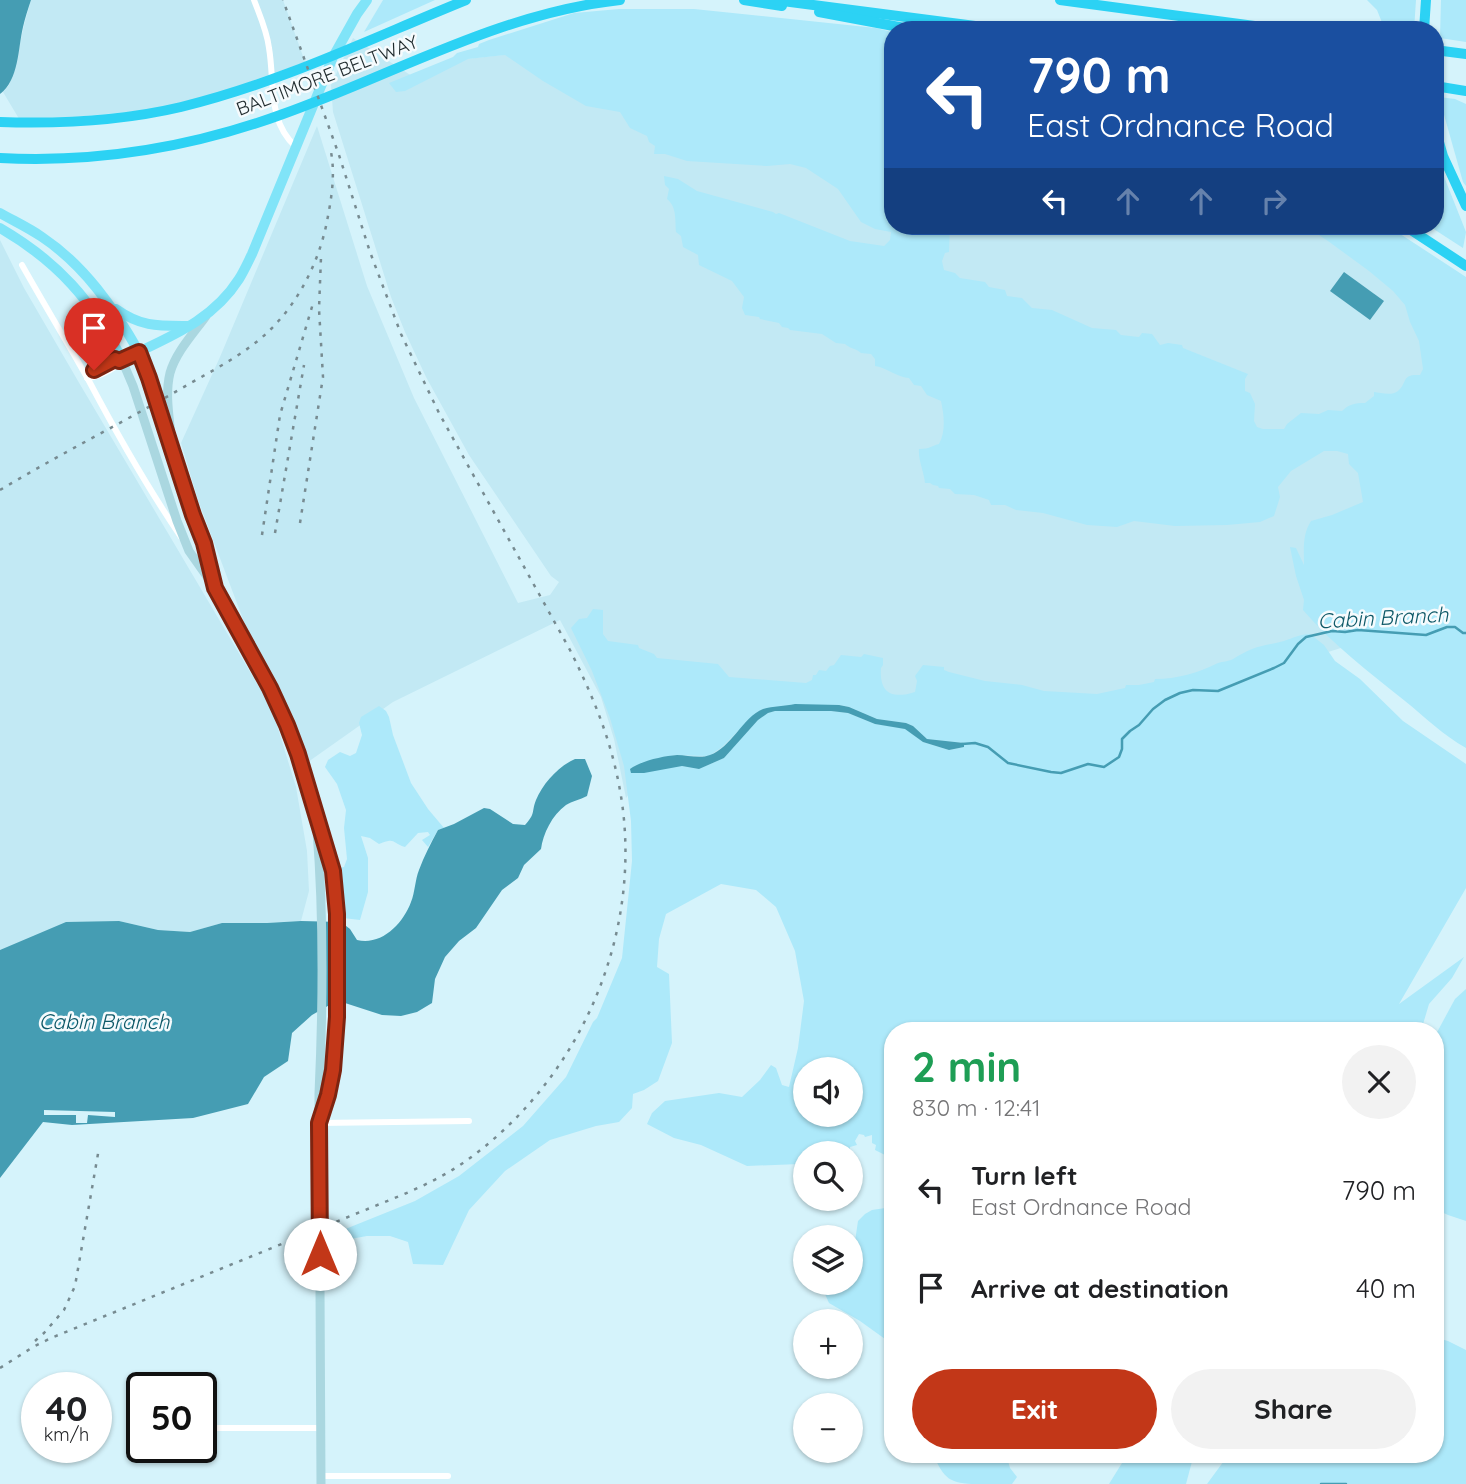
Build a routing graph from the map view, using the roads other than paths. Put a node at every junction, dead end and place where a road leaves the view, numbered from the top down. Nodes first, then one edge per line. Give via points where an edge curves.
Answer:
1 (254, 0) edge
2 (367, 0) edge
3 (466, 0) edge
4 (620, 0) edge
5 (744, 0) edge
6 (775, 0) edge
7 (1060, 0) edge
8 (1426, 0) edge
9 (937, 21) edge
10 (1217, 21) edge
11 (1425, 21) edge
12 (884, 25) edge
13 (1444, 51) edge
14 (1466, 54) edge
15 (1444, 87) edge
16 (1466, 91) edge
17 (0, 122) edge
18 (296, 147) junction
19 (0, 158) edge
20 (1444, 158) edge
21 (1466, 206) edge
22 (0, 213) edge
23 (0, 228) edge
24 (1419, 235) edge
25 (22, 265) dead end
26 (1466, 266) edge
27 (110, 305) junction
28 (208, 314) junction
29 (192, 326) junction
30 (139, 352) junction
31 (121, 360) junction
32 (87, 378) junction
33 (173, 454) junction
34 (189, 551) junction
35 (215, 588) junction
36 (316, 818) junction
37 (469, 1121) dead end
38 (319, 1123) junction
39 (217, 1428) edge
40 (320, 1428) junction
41 (449, 1476) dead end
42 (321, 1480) edge

1 - 18 street via 270,49 278,121
2 - 18 main road via 333,57
3 - 17 highway, BALTIMORE BELTWAY via 272,80 180,107 93,120
4 - 19 highway, BALTIMORE BELTWAY via 550,12 504,26 283,115 189,142 96,156
5 - 12 highway
6 - 9 highway
7 - 10 highway
8 - 11 highway
13 - 14 highway
15 - 16 highway
18 - 28 main road via 240,279
20 - 21 highway
22 - 27 main road via 75,263
23 - 31 main road via 47,260 79,293 97,314
24 - 26 highway
25 - 32 street
27 - 29 main road via 139,323
27 - 30 main road
28 - 29 main road
28 - 33 main road via 170,372
29 - 30 main road
30 - 31 main road
30 - 33 main road
31 - 32 street via 106,363
31 - 34 main road
32 - 34 street
33 - 35 main road
34 - 35 main road
35 - 36 main road via 287,725
36 - 38 main road via 321,891
36 - 38 main road via 333,871 337,914 333,1070
37 - 38 street
38 - 40 main road
39 - 40 street
40 - 42 main road
41 - 42 street

